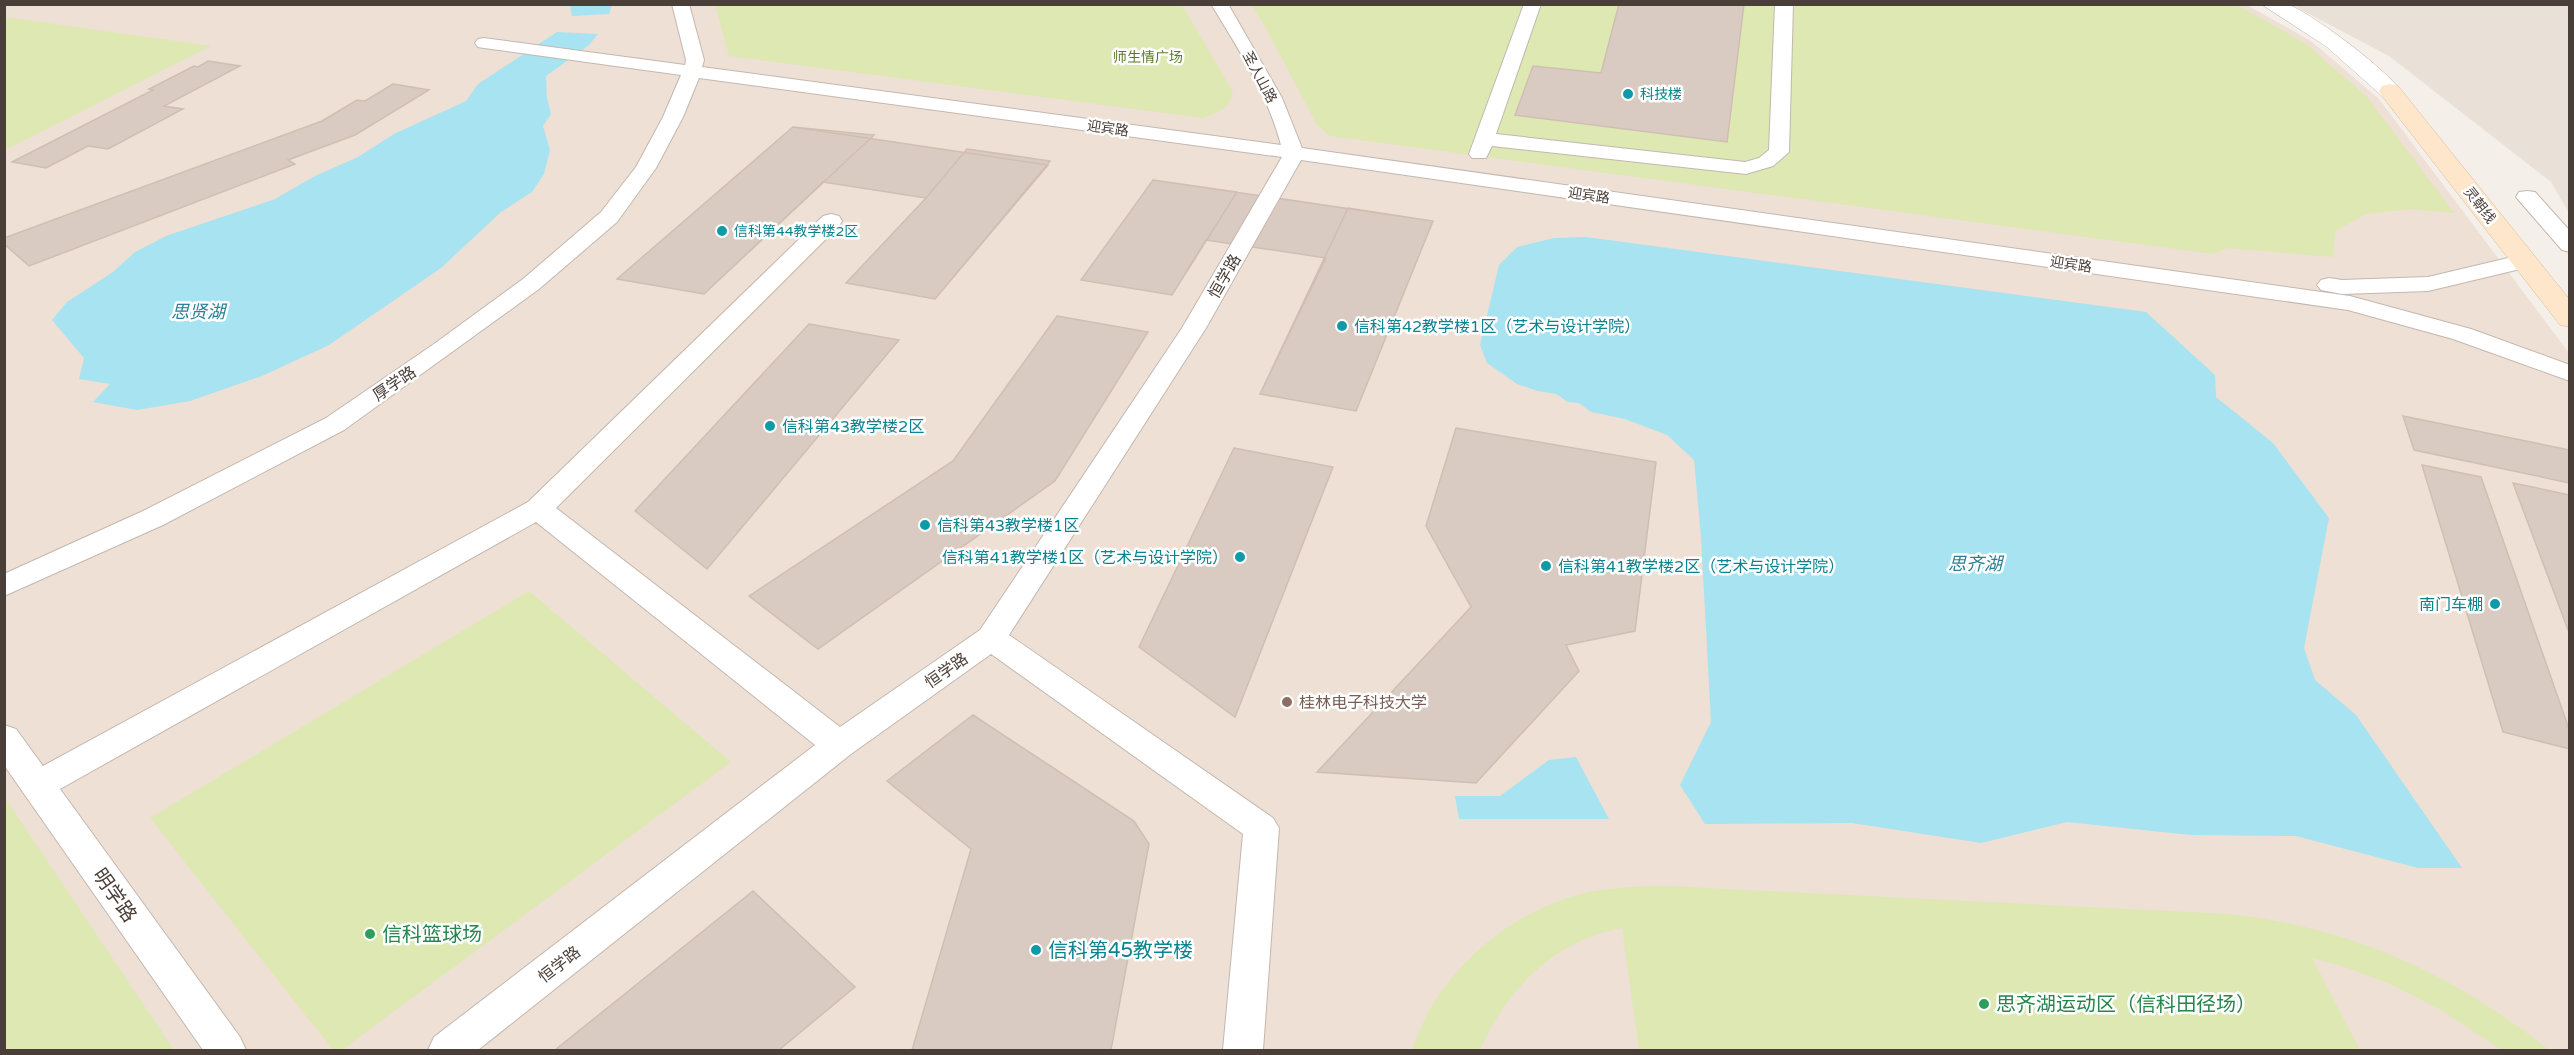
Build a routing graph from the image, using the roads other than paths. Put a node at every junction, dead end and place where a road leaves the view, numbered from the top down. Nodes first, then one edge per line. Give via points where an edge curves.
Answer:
1 (680, 4) edge
2 (1219, 4) edge
3 (1533, 4) edge
4 (1784, 4) edge
5 (2271, 4) edge
6 (492, 38) dead end
7 (694, 66) junction
8 (2390, 92) joint
9 (1485, 139) junction
10 (1293, 148) junction
11 (1475, 168) junction
12 (2527, 197) dead end
13 (831, 221) dead end
14 (2570, 245) edge
15 (2524, 261) junction
16 (2569, 319) edge
17 (2570, 374) edge
18 (538, 509) junction
19 (4, 586) edge
20 (991, 638) junction
21 (4, 738) edge
22 (839, 745) junction
23 (37, 785) junction
24 (226, 1050) edge
25 (448, 1050) edge
26 (1243, 1050) edge

1 - 7 street
2 - 10 street, 圣人山路 via 1273,100
3 - 9 street
4 - 9 street via 1779,152 1766,162 1746,168
5 - 8 street via 2328,37
6 - 7 street, 迎宾路
7 - 10 street, 迎宾路
7 - 19 street, 厚学路 via 646,168 609,217 531,284 335,424 153,518
8 - 15 main road, 灵朝线
9 - 11 street
10 - 11 street, 迎宾路
10 - 17 street, 迎宾路 via 2350,303 2462,334
10 - 20 street, 恒学路 via 1194,328
11 - 15 street, 迎宾路 via 2342,287 2428,284
12 - 14 street
13 - 18 street
15 - 16 main road, 灵朝线
18 - 22 street
18 - 23 street
20 - 22 street, 恒学路
20 - 26 street via 1261,828
21 - 23 street, 明学路
22 - 25 street, 恒学路
23 - 24 street, 明学路

